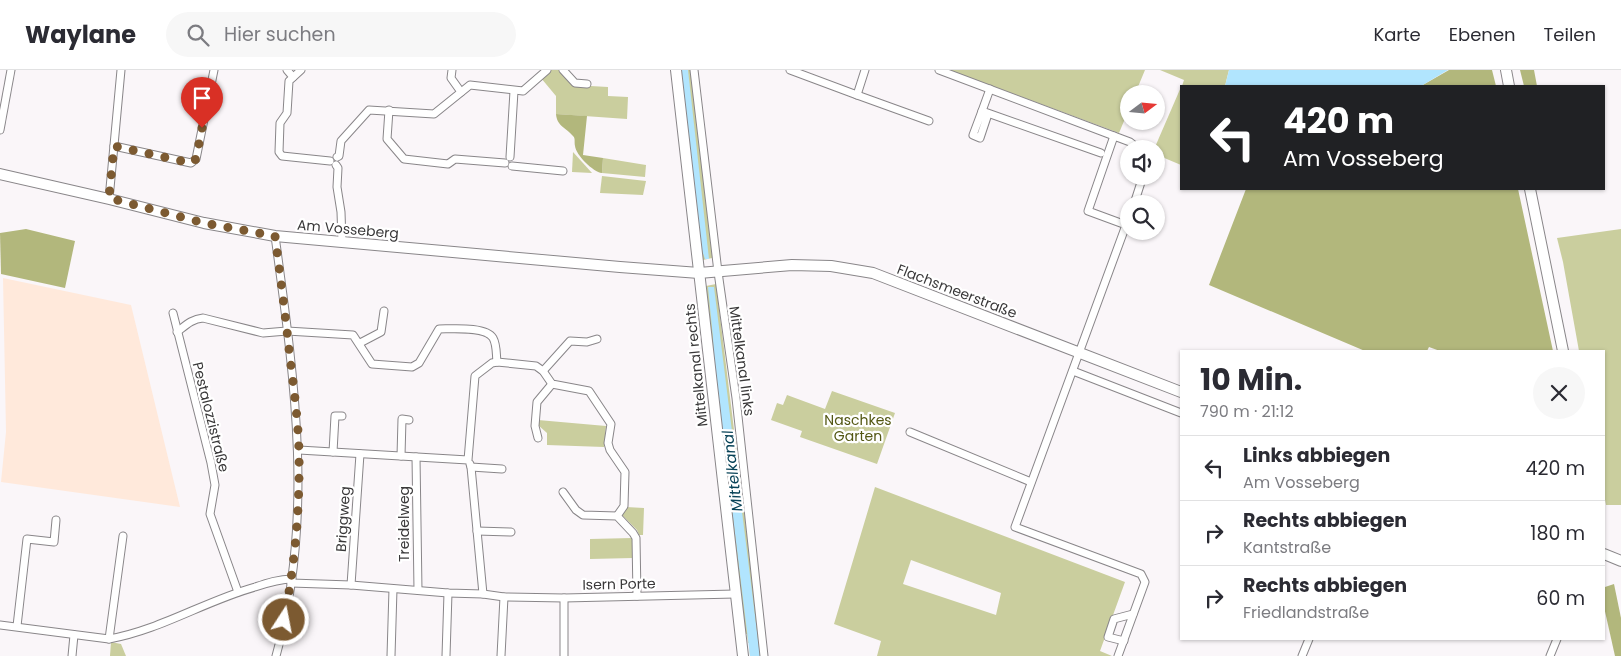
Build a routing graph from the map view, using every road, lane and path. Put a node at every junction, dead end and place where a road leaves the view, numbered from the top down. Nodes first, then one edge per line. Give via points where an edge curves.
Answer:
1 (11, 70) edge
2 (121, 70) edge
3 (214, 70) edge
4 (287, 70) edge
5 (302, 70) edge
6 (452, 70) edge
7 (547, 70) edge
8 (564, 70) edge
9 (676, 70) edge
10 (694, 70) edge
11 (790, 70) edge
12 (866, 70) edge
13 (939, 70) edge
14 (1506, 70) edge
15 (293, 77) junction
16 (587, 84) dead end
17 (1509, 85) edge
18 (990, 89) junction
19 (514, 91) junction
20 (461, 92) junction
21 (857, 95) junction
22 (389, 110) junction
23 (929, 121) dead end
24 (0, 130) edge
25 (1114, 136) junction
26 (1125, 140) edge
27 (114, 146) junction
28 (1100, 153) dead end
29 (509, 162) junction
30 (333, 163) junction
31 (563, 171) dead end
32 (0, 174) edge
33 (1530, 190) edge
34 (109, 198) junction
35 (1120, 219) edge
36 (275, 236) junction
37 (1120, 240) edge
38 (342, 241) junction
39 (709, 272) junction
40 (384, 311) dead end
41 (173, 312) dead end
42 (287, 331) junction
43 (178, 332) junction
44 (597, 339) dead end
45 (360, 343) junction
46 (1563, 350) edge
47 (1080, 353) junction
48 (497, 362) junction
49 (543, 371) junction
50 (1073, 371) junction
51 (552, 384) junction
52 (1180, 392) edge
53 (1180, 413) edge
54 (342, 416) dead end
55 (409, 420) dead end
56 (910, 432) dead end
57 (538, 438) dead end
58 (299, 450) junction
59 (333, 452) junction
60 (360, 454) junction
61 (401, 456) junction
62 (416, 457) junction
63 (470, 463) junction
64 (502, 468) dead end
65 (1031, 482) junction
66 (563, 492) dead end
67 (617, 516) junction
68 (56, 520) dead end
69 (477, 531) junction
70 (511, 532) dead end
71 (122, 536) dead end
72 (292, 581) junction
73 (352, 585) junction
74 (393, 589) junction
75 (418, 590) junction
76 (238, 592) junction
77 (448, 593) junction
78 (483, 594) junction
79 (735, 594) junction
80 (637, 596) junction
81 (504, 597) junction
82 (564, 598) junction
83 (1133, 614) junction
84 (0, 625) edge
85 (17, 626) junction
86 (74, 635) junction
87 (109, 639) junction
88 (1124, 640) junction
89 (1309, 640) edge
90 (1557, 640) edge
91 (72, 656) edge
92 (276, 656) edge
93 (391, 656) edge
94 (446, 656) edge
95 (501, 656) edge
96 (564, 656) edge
97 (743, 656) edge
98 (764, 656) edge
99 (1118, 656) edge
100 (1302, 656) edge
101 (1550, 656) edge

1 - 24 street
2 - 27 street
3 - 27 street via 196,159 191,163
4 - 15 street
5 - 15 street
6 - 20 street via 451,78
7 - 19 street via 522,91
8 - 16 street via 575,83
9 - 39 street, Mittelkanal rechts
10 - 39 street, Mittelkanal links
11 - 21 street
12 - 21 street
13 - 18 street
14 - 17 street
15 - 30 street via 289,81 287,113 280,123 279,152 282,156
18 - 25 street
18 - 28 street via 985,112
19 - 20 street via 470,85
19 - 29 street
20 - 22 street via 434,114
21 - 23 street
22 - 29 street via 387,139 404,159 448,164 455,159
22 - 30 street via 369,110 341,141 339,162
25 - 26 street
25 - 35 street via 1088,212
27 - 34 street
29 - 31 street
30 - 38 street via 338,168
32 - 34 street, Am Vosseberg
33 - 46 street
34 - 36 street, Am Vosseberg via 204,223
36 - 38 street, Am Vosseberg
36 - 42 street
37 - 47 street
38 - 39 street, Am Vosseberg via 620,267
39 - 47 street, Flachsmeerstraße via 792,265 830,266 873,273
39 - 79 street, Mittelkanal rechts
39 - 98 street, Mittelkanal links via 736,398
40 - 45 street via 381,332
41 - 43 street, Pestalozzistraße
42 - 43 street via 263,333 203,318 188,323
42 - 45 street via 353,335
42 - 58 street
43 - 76 street, Pestalozzistraße via 215,485 210,514
44 - 49 street via 570,341
45 - 48 street via 372,364 412,367 419,363 439,329 483,330 495,340
47 - 50 street
47 - 52 street, Flachsmeerstraße
48 - 49 street via 536,366
48 - 63 street via 475,376
49 - 51 street
50 - 53 street
50 - 65 street
51 - 57 street via 537,402 535,426
51 - 67 street via 589,391 610,424 610,450 625,472 624,506
54 - 59 street via 335,416
55 - 61 street via 402,419
56 - 65 street
58 - 59 street
58 - 72 street
59 - 60 street
60 - 61 street
60 - 73 street, Briggweg
61 - 62 street
62 - 63 street
62 - 75 street, Treidelweg
63 - 64 street
63 - 69 street
65 - 83 street via 1015,528 1141,574 1145,582
66 - 67 street via 583,515
67 - 80 street via 636,538
68 - 85 street via 54,542 27,539
69 - 70 street
69 - 78 street
71 - 87 street
72 - 73 street, Isern Porte
72 - 76 street, Isern Porte via 283,579
72 - 92 street
73 - 74 street, Isern Porte
74 - 75 street, Isern Porte
74 - 93 street
75 - 77 street, Isern Porte
76 - 87 street, Isern Porte via 180,616
77 - 78 street, Isern Porte
77 - 94 street
78 - 81 street, Isern Porte
79 - 80 street, Isern Porte
79 - 97 street, Mittelkanal rechts
80 - 82 street, Isern Porte
81 - 82 street, Isern Porte
81 - 95 street
82 - 96 street
83 - 88 street
83 - 88 street via 1114,619 1108,637
84 - 85 street
85 - 86 street
86 - 87 street
86 - 91 street
88 - 99 street
89 - 100 street
90 - 101 street

